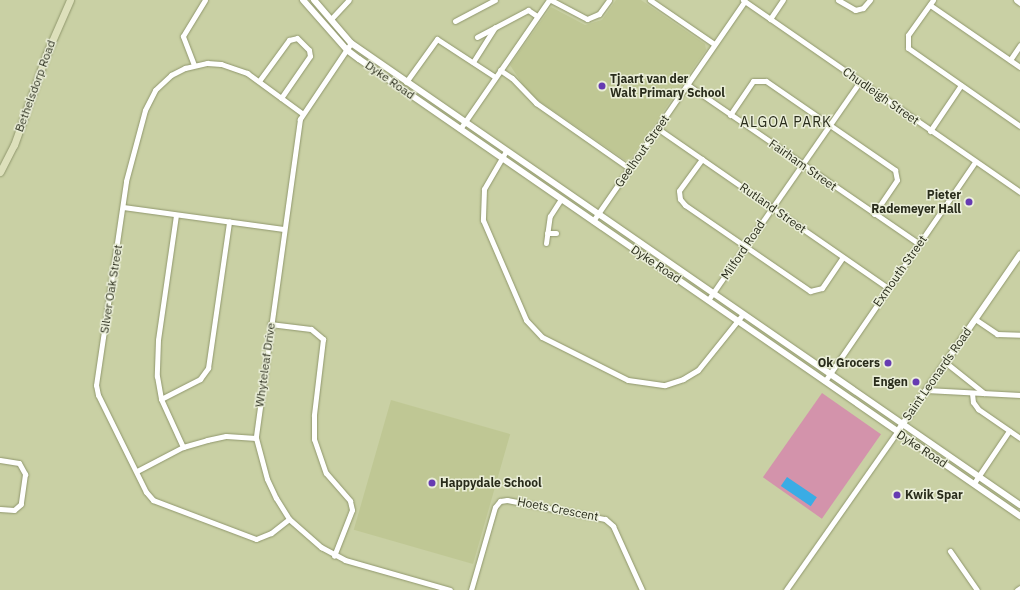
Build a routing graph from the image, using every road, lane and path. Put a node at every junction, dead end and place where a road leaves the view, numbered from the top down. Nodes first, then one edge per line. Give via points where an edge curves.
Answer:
1 (70, 0) edge
2 (205, 0) edge
3 (349, 0) edge
4 (495, 0) edge
5 (550, 0) edge
6 (609, 0) edge
7 (650, 0) edge
8 (744, 0) edge
9 (783, 0) edge
10 (838, 0) edge
11 (870, 0) edge
12 (1016, 0) edge
13 (309, 1) edge
14 (932, 2) edge
15 (1020, 3) edge
16 (537, 16) junction
17 (331, 19) junction
18 (770, 19) junction
19 (454, 21) dead end
20 (496, 26) junction
21 (477, 37) dead end
22 (352, 43) junction
23 (714, 44) junction
24 (1020, 45) edge
25 (347, 50) junction
26 (1010, 60) junction
27 (474, 62) junction
28 (194, 65) junction
29 (1020, 67) edge
30 (500, 70) junction
31 (495, 78) junction
32 (259, 81) junction
33 (860, 81) junction
34 (406, 82) junction
35 (688, 85) junction
36 (961, 85) junction
37 (281, 98) junction
38 (303, 114) junction
39 (730, 115) junction
40 (464, 123) junction
41 (829, 124) junction
42 (1020, 126) edge
43 (657, 128) junction
44 (460, 129) junction
45 (930, 130) junction
46 (506, 150) junction
47 (501, 158) junction
48 (702, 159) junction
49 (975, 162) junction
50 (802, 164) junction
51 (629, 168) junction
52 (0, 172) edge
53 (1020, 192) edge
54 (561, 199) junction
55 (123, 207) junction
56 (772, 207) junction
57 (598, 214) junction
58 (874, 214) junction
59 (176, 215) junction
60 (593, 221) junction
61 (229, 222) junction
62 (284, 230) junction
63 (547, 232) junction
64 (556, 233) dead end
65 (546, 243) dead end
66 (919, 244) junction
67 (745, 247) junction
68 (1020, 255) edge
69 (843, 257) junction
70 (888, 288) junction
71 (713, 293) junction
72 (708, 300) junction
73 (743, 314) junction
74 (975, 319) junction
75 (738, 320) junction
76 (270, 324) junction
77 (1020, 335) edge
78 (945, 362) junction
79 (830, 374) junction
80 (825, 381) junction
81 (926, 390) junction
82 (972, 393) junction
83 (984, 393) junction
84 (1020, 395) edge
85 (161, 399) junction
86 (902, 425) junction
87 (1009, 431) junction
88 (897, 432) junction
89 (256, 438) junction
90 (1020, 438) edge
91 (183, 447) junction
92 (0, 460) edge
93 (137, 471) junction
94 (979, 477) junction
95 (974, 484) junction
96 (1020, 505) edge
97 (0, 509) edge
98 (1020, 516) edge
99 (289, 519) junction
100 (950, 551) dead end
101 (334, 556) junction
102 (1020, 588) edge
103 (450, 590) edge
104 (471, 590) edge
105 (642, 590) edge
106 (786, 590) edge
107 (977, 590) edge
108 (1017, 590) edge

1 - 52 main road, Bethelsdorp Road via 46,55 14,145
2 - 28 street via 183,36
3 - 17 street
4 - 19 street
5 - 6 street via 587,19 597,16
5 - 16 street
7 - 23 street
8 - 18 street, Chudleigh Street
8 - 23 street, Geelhout Street
9 - 18 street
10 - 11 street via 855,10 864,8
12 - 15 street
13 - 17 street, Dyke Road
13 - 25 street, Dyke Road
14 - 26 street
14 - 36 street via 908,35 907,46
16 - 20 street via 528,10
16 - 30 street
17 - 22 street, Dyke Road
18 - 33 street, Chudleigh Street
20 - 21 street
20 - 27 street
22 - 25 street, Whyteleaf Drive
22 - 34 street, Dyke Road
23 - 35 street, Geelhout Street
24 - 26 street
25 - 38 street, Whyteleaf Drive
25 - 44 street, Dyke Road
26 - 29 street
27 - 31 street
27 - 34 street via 437,39
28 - 32 street, Silver Oak Street via 212,63 232,67
28 - 55 street, Silver Oak Street via 167,78 149,100 126,181
30 - 31 street
30 - 51 street via 512,78 536,103
31 - 40 street
32 - 37 street, Silver Oak Street
32 - 37 street via 289,40 297,38 309,50 310,56
33 - 41 street, Milford Road
33 - 45 street, Chudleigh Street
34 - 40 street, Dyke Road
35 - 39 street, Fairham Street
35 - 43 street, Geelhout Street
36 - 42 street
36 - 45 street
37 - 38 street, Silver Oak Street
38 - 62 street, Whyteleaf Drive via 298,132
39 - 41 street via 750,85 759,79 766,81
39 - 50 street, Fairham Street
40 - 44 street
40 - 46 street, Dyke Road
41 - 50 street, Milford Road
41 - 58 street via 896,172 897,180
43 - 48 street, Rutland Street
43 - 51 street, Geelhout Street
44 - 47 street, Dyke Road
45 - 49 street, Chudleigh Street
46 - 47 street
46 - 57 street, Dyke Road
47 - 54 street, Dyke Road
47 - 75 street via 484,189 483,220 526,320 542,337 628,380 657,386 683,380 698,370
48 - 56 street, Rutland Street
48 - 67 street via 680,188 680,200
49 - 53 street, Chudleigh Street
49 - 66 street, Exmouth Street
50 - 56 street, Milford Road
50 - 58 street, Fairham Street
51 - 57 street, Geelhout Street
54 - 60 street, Dyke Road
54 - 63 street via 550,216
55 - 59 street
55 - 93 street, Silver Oak Street via 96,388
56 - 67 street, Milford Road
56 - 69 street, Rutland Street
57 - 60 street, Geelhout Street
57 - 71 street, Dyke Road
58 - 66 street, Fairham Street
59 - 61 street
59 - 85 street via 158,340 156,376
60 - 72 street, Dyke Road
61 - 62 street
61 - 85 street via 208,368 200,378
62 - 76 street, Whyteleaf Drive
63 - 64 street
63 - 65 street
66 - 70 street, Exmouth Street
67 - 69 street via 807,289 815,291 822,288
67 - 71 street, Milford Road
68 - 74 street, Saint Leonards Road
69 - 70 street, Rutland Street
70 - 79 street, Exmouth Street
71 - 72 street, Milford Road
71 - 73 street, Dyke Road
72 - 75 street, Dyke Road
73 - 75 street
73 - 79 street, Dyke Road
74 - 77 street via 998,334
74 - 78 street, Saint Leonards Road
75 - 80 street, Dyke Road
76 - 89 street, Whyteleaf Drive
76 - 101 street via 311,329 323,339 314,415 314,439 326,473 350,501 352,510
78 - 81 street, Saint Leonards Road
78 - 83 street
79 - 80 street, Exmouth Street
79 - 86 street, Dyke Road
80 - 88 street, Dyke Road
81 - 82 street
81 - 86 street, Saint Leonards Road
82 - 83 street
82 - 87 street via 975,407
83 - 84 street
85 - 91 street
86 - 88 street, Saint Leonards Road
86 - 94 street, Dyke Road
87 - 90 street
87 - 94 street
88 - 95 street, Dyke Road
88 - 106 street, Saint Leonards Road
89 - 91 street via 221,436
89 - 99 street, Whyteleaf Drive via 267,479
91 - 93 street
92 - 97 street via 19,463 24,470 21,504 14,510
93 - 99 street, Silver Oak Street via 146,492 153,500 252,538 266,536
94 - 95 street
94 - 96 street, Dyke Road
95 - 98 street, Dyke Road
99 - 101 street, Whyteleaf Drive via 321,548
100 - 107 street
101 - 103 street, Whyteleaf Drive
102 - 108 street
104 - 105 street, Hoets Crescent via 495,507 500,501 506,500 605,519 613,526

